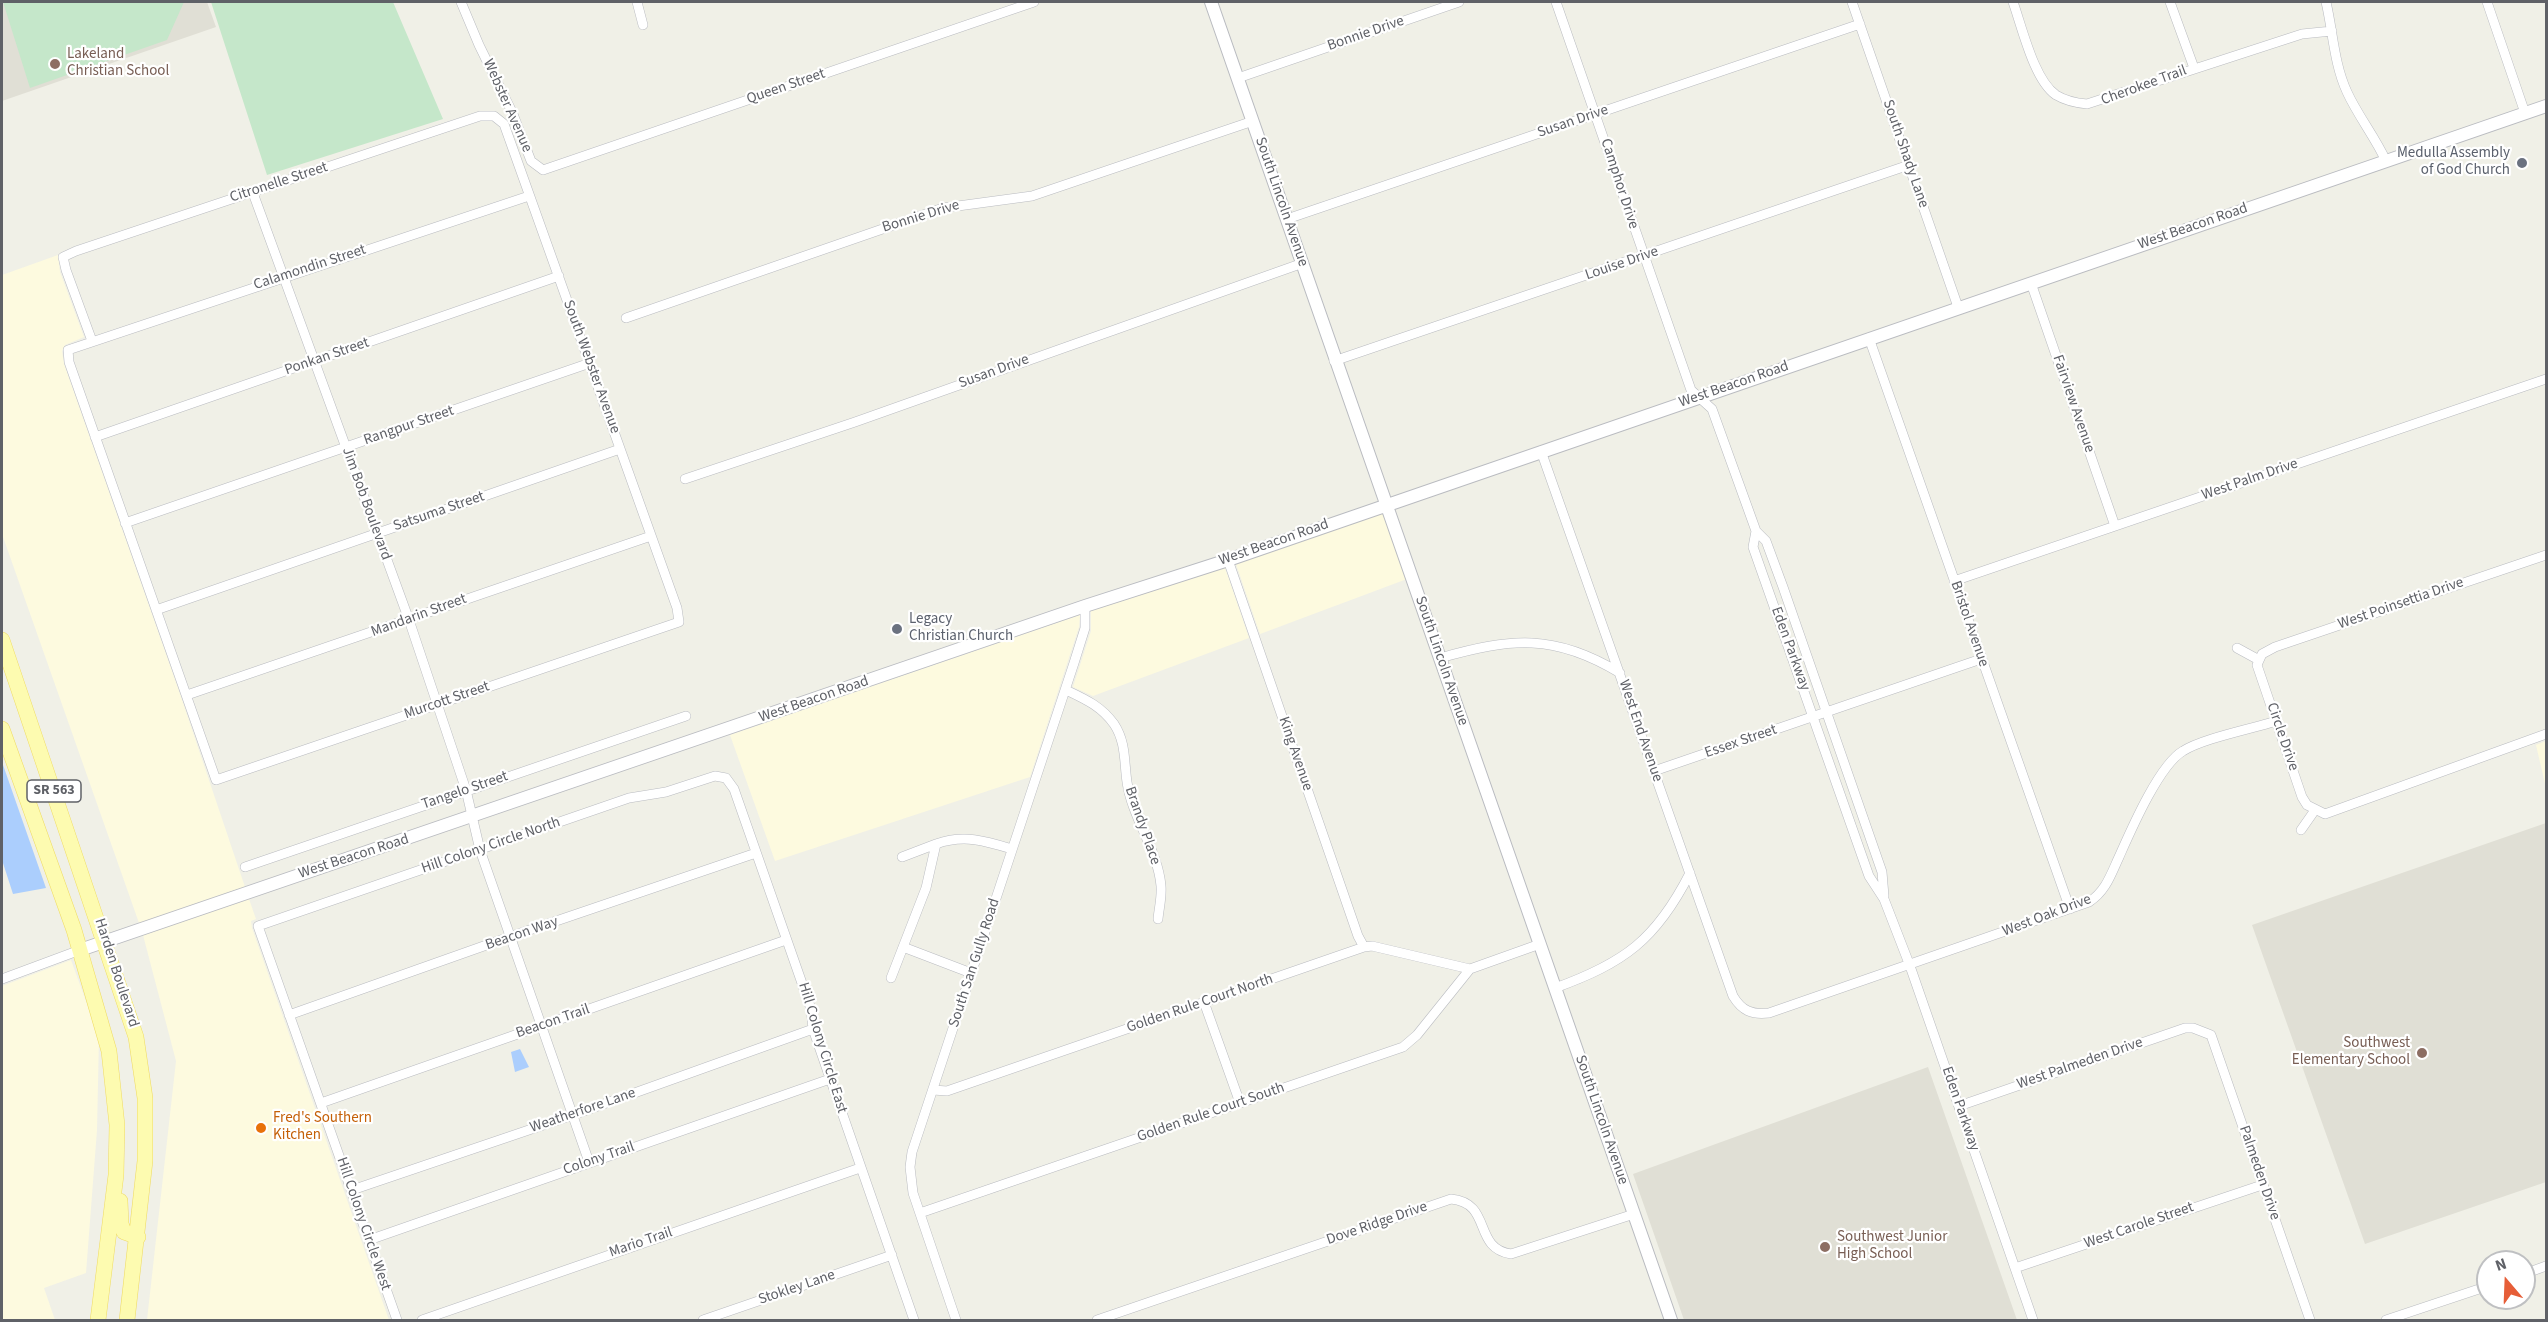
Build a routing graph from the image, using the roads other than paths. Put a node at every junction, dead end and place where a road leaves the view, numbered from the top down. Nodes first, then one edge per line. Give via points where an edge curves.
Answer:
1 (461, 2) edge
2 (637, 2) edge
3 (1034, 2) edge
4 (1211, 2) edge
5 (1459, 2) edge
6 (1556, 2) edge
7 (1852, 2) edge
8 (2013, 2) edge
9 (2170, 2) edge
10 (2326, 2) edge
11 (2487, 2) edge
12 (1015, 5) edge
13 (1860, 24) junction
14 (643, 25) dead end
15 (2332, 31) junction
16 (2194, 68) junction
17 (1238, 78) junction
18 (2547, 106) edge
19 (2525, 113) junction
20 (1596, 114) junction
21 (494, 116) joint
22 (1253, 121) junction
23 (2386, 161) junction
24 (1909, 165) junction
25 (538, 167) joint
26 (253, 193) junction
27 (529, 196) junction
28 (1287, 219) junction
29 (1645, 256) junction
30 (1303, 263) junction
31 (559, 276) junction
32 (285, 277) junction
33 (2031, 283) junction
34 (1958, 307) junction
35 (626, 318) dead end
36 (1869, 338) junction
37 (92, 341) junction
38 (1334, 361) junction
39 (315, 362) junction
40 (590, 363) junction
41 (2547, 379) edge
42 (1700, 397) junction
43 (95, 437) junction
44 (346, 448) junction
45 (620, 449) junction
46 (1541, 451) junction
47 (686, 479) dead end
48 (1386, 503) junction
49 (125, 523) junction
50 (2115, 526) junction
51 (1756, 531) junction
52 (376, 533) junction
53 (651, 536) junction
54 (2547, 555) edge
55 (1228, 560) junction
56 (1954, 581) junction
57 (1085, 606) junction
58 (156, 610) junction
59 (410, 620) junction
60 (679, 622) joint
61 (2, 640) edge
62 (2237, 648) dead end
63 (1440, 658) junction
64 (1981, 659) junction
65 (2259, 660) junction
66 (1620, 673) junction
67 (1066, 690) junction
68 (187, 695) junction
69 (438, 704) junction
70 (1827, 712) junction
71 (686, 716) dead end
72 (1814, 717) junction
73 (2277, 722) junction
74 (2, 729) edge
75 (2547, 734) edge
76 (1654, 771) junction
77 (726, 778) joint
78 (466, 790) junction
79 (2315, 810) junction
80 (472, 818) junction
81 (2301, 830) dead end
82 (936, 844) junction
83 (1012, 849) junction
84 (480, 850) junction
85 (756, 853) junction
86 (902, 857) dead end
87 (245, 867) dead end
88 (1690, 873) junction
89 (1884, 899) junction
90 (2070, 909) junction
91 (1158, 918) dead end
92 (259, 925) joint
93 (512, 936) junction
94 (786, 940) junction
95 (105, 941) junction
96 (1540, 944) junction
97 (903, 947) junction
98 (1364, 947) junction
99 (80, 950) junction
100 (1910, 966) junction
101 (1470, 969) junction
102 (971, 973) junction
103 (891, 978) dead end
104 (2, 979) edge
105 (1556, 988) junction
106 (1204, 1002) junction
107 (1743, 1008) joint
108 (289, 1015) junction
109 (543, 1026) junction
110 (813, 1029) junction
111 (2203, 1031) joint
112 (830, 1079) junction
113 (933, 1090) junction
114 (321, 1103) junction
115 (1240, 1103) junction
116 (1959, 1106) junction
117 (573, 1115) junction
118 (590, 1162) junction
119 (860, 1168) junction
120 (116, 1175) junction
121 (2262, 1185) junction
122 (352, 1190) junction
123 (920, 1213) junction
124 (1634, 1214) junction
125 (138, 1237) junction
126 (369, 1240) junction
127 (892, 1255) junction
128 (2015, 1268) junction
129 (2476, 1290) edge
130 (98, 1320) edge
131 (128, 1320) edge
132 (397, 1320) edge
133 (422, 1320) edge
134 (703, 1320) edge
135 (914, 1320) edge
136 (956, 1320) edge
137 (1097, 1320) edge
138 (1671, 1320) edge
139 (2033, 1320) edge
140 (2310, 1320) edge
141 (2386, 1320) edge

1 - 25 street, Webster Avenue via 531,161
2 - 14 street
3 - 12 street, Queen Street
4 - 17 street, South Lincoln Avenue
5 - 17 street, Bonnie Drive
6 - 20 street, Camphor Drive
7 - 13 street, South Shady Lane
8 - 16 street, Cherokee Trail via 2041,78 2055,94 2069,102 2096,103
9 - 16 street
10 - 15 street
11 - 19 street
12 - 25 street, Queen Street via 550,169
13 - 20 street, Susan Drive
13 - 24 street, South Shady Lane
15 - 16 street, Cherokee Trail via 2302,34
15 - 23 street via 2348,94
17 - 22 street, South Lincoln Avenue
18 - 19 street, West Beacon Road
19 - 23 street, West Beacon Road
20 - 28 street, Susan Drive
20 - 29 street, Camphor Drive
21 - 26 street, Citronelle Street via 480,116
21 - 27 street, South Webster Avenue via 504,124
22 - 28 street, South Lincoln Avenue
22 - 35 street, Bonnie Drive via 1032,196 943,208
23 - 33 street, West Beacon Road
24 - 29 street, Louise Drive
24 - 34 street, South Shady Lane
26 - 32 street, Jim Bob Boulevard
26 - 37 street, Citronelle Street via 63,257
27 - 31 street, South Webster Avenue
27 - 32 street, Calamondin Street
28 - 30 street, South Lincoln Avenue
29 - 38 street, Louise Drive
29 - 42 street, Camphor Drive via 1691,390
30 - 38 street, South Lincoln Avenue
30 - 47 street, Susan Drive
31 - 39 street, Ponkan Street
31 - 40 street, South Webster Avenue
32 - 37 street, Calamondin Street
32 - 39 street, Jim Bob Boulevard
33 - 34 street, West Beacon Road
33 - 50 street, Fairview Avenue
34 - 36 street, West Beacon Road
36 - 42 street, West Beacon Road
36 - 56 street, Bristol Avenue
37 - 43 street, Calamondin Street via 68,350
38 - 48 street, South Lincoln Avenue
39 - 43 street, Ponkan Street
39 - 44 street, Jim Bob Boulevard
40 - 44 street, Rangpur Street
40 - 45 street, South Webster Avenue
41 - 50 street, West Palm Drive
42 - 46 street, West Beacon Road
42 - 51 street, Eden Parkway via 1712,409
43 - 49 street
44 - 49 street, Rangpur Street
44 - 52 street, Jim Bob Boulevard
45 - 52 street, Satsuma Street
45 - 53 street, South Webster Avenue
46 - 48 street, West Beacon Road
46 - 66 street, West End Avenue
48 - 55 street, West Beacon Road
48 - 63 street, South Lincoln Avenue
49 - 58 street
50 - 56 street, West Palm Drive
51 - 70 street, Eden Parkway via 1766,541
51 - 72 street, Eden Parkway via 1754,547
52 - 58 street, Satsuma Street
52 - 59 street, Jim Bob Boulevard
53 - 59 street, Mandarin Street
53 - 60 street, South Webster Avenue
54 - 65 street, West Poinsettia Drive via 2275,647
55 - 57 street, West Beacon Road
55 - 98 street, King Avenue
56 - 64 street, Bristol Avenue
57 - 67 street, South San Gully Road via 1085,628
57 - 80 street, West Beacon Road
58 - 68 street
59 - 68 street, Mandarin Street
59 - 69 street, Jim Bob Boulevard
60 - 69 street, Murcott Street
61 - 95 main road, Harden Boulevard / SR 563
62 - 65 street
63 - 66 street via 1492,644 1535,643 1568,649
63 - 96 street, South Lincoln Avenue
64 - 70 street
64 - 90 street, Bristol Avenue
65 - 73 street, Circle Drive via 2259,674
66 - 76 street, West End Avenue
67 - 83 street, South San Gully Road
67 - 91 street, Brandy Place via 1098,705 1121,737 1127,783 1162,888
68 - 69 street, Murcott Street via 216,780
69 - 78 street, Jim Bob Boulevard
70 - 72 street, Essex Street
70 - 89 street, Eden Parkway via 1882,872
71 - 78 street, Tangelo Street
72 - 76 street, Essex Street
72 - 89 street, Eden Parkway via 1869,876
73 - 79 street, Circle Drive via 2302,797
73 - 90 street, West Oak Drive via 2194,746 2175,757 2141,811 2104,889 2089,902
74 - 99 main road, Harden Boulevard / SR 563
75 - 79 street via 2339,810 2325,814
76 - 88 street, West End Avenue
77 - 84 street, Hill Colony Circle North via 715,776 666,792 629,798
77 - 85 street, Hill Colony Circle East via 734,789
78 - 80 street, Jim Bob Boulevard
78 - 87 street, Tangelo Street
79 - 81 street
80 - 84 street, Jim Bob Boulevard
80 - 95 street, West Beacon Road
82 - 83 street via 976,838
82 - 86 street
82 - 97 street via 926,888
83 - 102 street, South San Gully Road
84 - 92 street, Hill Colony Circle North
84 - 93 street, Jim Bob Boulevard
85 - 93 street, Beacon Way
85 - 94 street, Hill Colony Circle East
88 - 105 street via 1670,908 1638,945 1607,968
88 - 107 street, West End Avenue via 1733,996
89 - 100 street, Eden Parkway
90 - 100 street, West Oak Drive
92 - 108 street, Hill Colony Circle West
93 - 108 street, Beacon Way
93 - 109 street, Jim Bob Boulevard
94 - 109 street, Beacon Trail
94 - 110 street, Hill Colony Circle East via 811,1009
95 - 99 street, West Beacon Road
95 - 125 main road, Harden Boulevard / SR 563 via 136,1037 145,1098 145,1161
96 - 101 street
96 - 105 street, South Lincoln Avenue
97 - 102 street
97 - 103 street
98 - 101 street, Golden Rule Court North
98 - 106 street, Golden Rule Court North
99 - 104 street, West Beacon Road
99 - 120 main road, Harden Boulevard / SR 563 via 109,1051 117,1125
100 - 107 street, West Oak Drive via 1769,1013 1757,1014
100 - 116 street, Eden Parkway
101 - 115 street, Golden Rule Court South via 1403,1047
102 - 113 street, South San Gully Road
105 - 124 street, South Lincoln Avenue
106 - 113 street, Golden Rule Court North via 947,1091
106 - 115 street
108 - 114 street, Hill Colony Circle West
109 - 114 street, Beacon Trail
109 - 117 street, Jim Bob Boulevard
110 - 112 street, Hill Colony Circle East
110 - 117 street, Weatherfore Lane
111 - 116 street, West Palmeden Drive via 2185,1028
111 - 121 street, Palmeden Drive via 2211,1035 2216,1048
112 - 118 street, Colony Trail
112 - 119 street, Hill Colony Circle East
113 - 123 street, South San Gully Road via 910,1167
114 - 122 street, Hill Colony Circle West
115 - 123 street, Golden Rule Court South
116 - 128 street, Eden Parkway
117 - 118 street, Jim Bob Boulevard
117 - 122 street, Weatherfore Lane
118 - 126 street, Colony Trail
119 - 127 street, Hill Colony Circle East
119 - 133 street, Mario Trail
120 - 125 main road via 121,1188 124,1232
120 - 130 main road, Harden Boulevard / SR 563
121 - 128 street, West Carole Street
121 - 140 street, Palmeden Drive
122 - 126 street, Hill Colony Circle West
123 - 136 street, South San Gully Road
124 - 137 street, Dove Ridge Drive via 1510,1254 1490,1244 1475,1209 1451,1199
124 - 138 street, South Lincoln Avenue
125 - 131 main road, Harden Boulevard / SR 563
126 - 132 street, Hill Colony Circle West
127 - 134 street, Stokley Lane
127 - 135 street, Hill Colony Circle East
128 - 139 street, Eden Parkway
129 - 141 street

